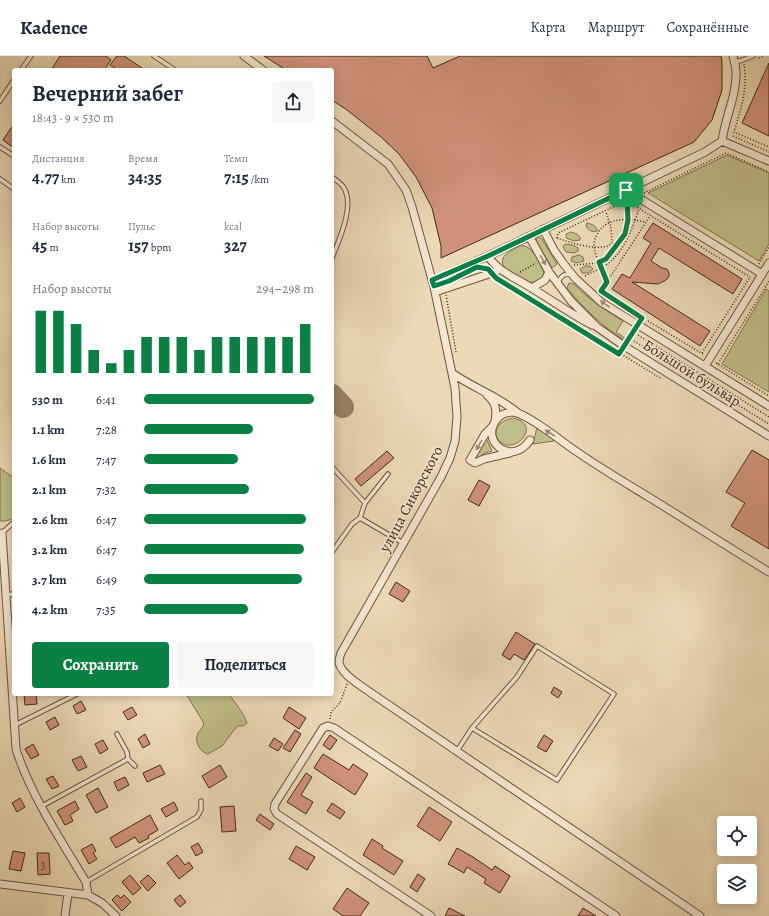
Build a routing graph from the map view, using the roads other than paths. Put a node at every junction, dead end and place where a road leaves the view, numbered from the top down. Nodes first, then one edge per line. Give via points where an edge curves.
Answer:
1 (30, 56) edge
2 (154, 56) edge
3 (244, 56) edge
4 (753, 56) edge
5 (734, 60) edge
6 (22, 68) edge
7 (172, 68) edge
8 (260, 68) edge
9 (12, 83) edge
10 (0, 101) edge
11 (334, 123) edge
12 (722, 141) junction
13 (0, 147) edge
14 (12, 155) edge
15 (769, 161) edge
16 (0, 179) edge
17 (334, 179) edge
18 (12, 188) edge
19 (626, 190) junction
20 (543, 229) junction
21 (529, 236) junction
22 (334, 252) edge
23 (488, 256) junction
24 (769, 263) edge
25 (500, 269) junction
26 (573, 271) junction
27 (549, 272) junction
28 (762, 274) junction
29 (432, 280) junction
30 (558, 283) junction
31 (532, 288) junction
32 (435, 292) junction
33 (597, 327) junction
34 (705, 366) junction
35 (452, 373) junction
36 (482, 391) junction
37 (769, 406) edge
38 (521, 415) junction
39 (494, 424) junction
40 (769, 436) edge
41 (530, 440) dead end
42 (512, 452) junction
43 (334, 468) edge
44 (388, 474) dead end
45 (365, 503) junction
46 (360, 518) junction
47 (12, 524) edge
48 (2, 533) joint
49 (403, 543) junction
50 (334, 549) edge
51 (769, 572) edge
52 (12, 594) edge
53 (6, 597) junction
54 (12, 693) edge
55 (12, 696) edge
56 (73, 696) edge
57 (14, 725) junction
58 (472, 728) junction
59 (117, 734) dead end
60 (457, 751) junction
61 (128, 759) junction
62 (135, 766) dead end
63 (201, 801) dead end
64 (42, 806) junction
65 (86, 882) junction
66 (0, 884) edge
67 (68, 893) junction
68 (88, 895) junction
69 (65, 916) edge
70 (116, 916) edge
71 (430, 916) edge
72 (616, 916) edge
73 (700, 916) edge

1 - 6 lane
2 - 7 lane
3 - 8 street
4 - 5 lane
5 - 12 street via 734,87
9 - 10 lane
11 - 29 street, улица Сикорского via 388,164 403,185 412,207
12 - 15 street
12 - 19 street via 705,152
13 - 14 lane
16 - 18 lane
17 - 22 lane via 343,187 348,205
19 - 20 street
19 - 28 street
20 - 21 street
20 - 26 street, Большой бульвар via 556,253
21 - 23 street
21 -> 27 street, Большой бульвар
23 - 25 street
23 - 29 street
24 - 28 street
25 - 31 street
25 - 32 street
26 - 30 lane via 560,277
34 -> 26 street, Большой бульвар via 601,302 586,289
27 - 30 street, Большой бульвар
27 - 31 street via 545,280
28 - 34 street
29 - 32 street, улица Сикорского
30 - 33 street, Большой бульвар via 571,301
31 - 33 street
32 - 35 street, улица Сикорского
33 - 40 street, Большой бульвар
34 - 37 street, Большой бульвар
35 - 36 street
35 - 49 street, улица Сикорского via 457,417 452,452 441,477
36 - 38 street via 495,396
36 - 39 street via 495,405
38 - 39 street via 506,413 499,416
51 -> 38 street
39 - 42 street via 493,441 504,451
39 -> 42 street via 470,460 476,463
41 - 42 street via 526,447
43 - 45 lane
44 - 45 lane
45 - 46 lane
46 - 49 lane
46 - 50 lane via 352,524
47 - 48 lane
48 - 53 street
49 - 60 street, улица Сикорского via 341,653 339,663 349,676 371,693
52 - 53 lane
53 - 54 street
55 - 57 street
56 - 57 lane
57 - 64 street via 16,749 21,764
58 - 58 lane via 518,677 537,646 614,694 558,780
58 - 60 lane
59 - 61 lane
60 - 73 street
61 - 62 lane
61 - 64 lane
63 - 65 lane via 201,810 197,817
64 - 65 street
65 - 68 street
66 - 67 street
67 - 68 street
67 - 69 street
68 - 70 street
71 - 72 street via 277,814 274,809 323,728 334,728

